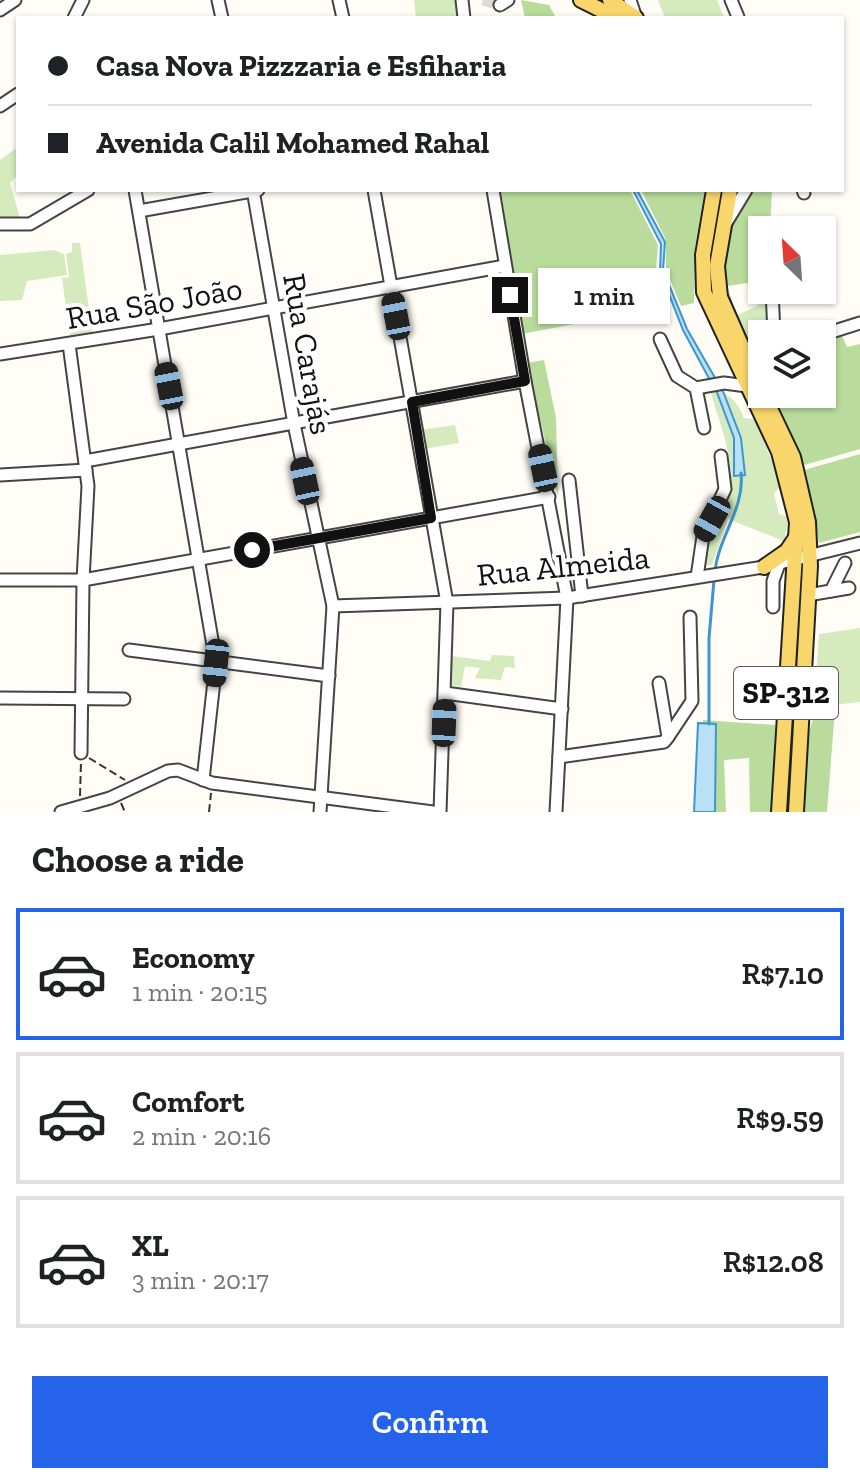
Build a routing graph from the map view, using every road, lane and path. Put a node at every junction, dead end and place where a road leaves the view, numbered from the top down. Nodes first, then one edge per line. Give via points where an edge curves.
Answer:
1 (15, 0) edge
2 (581, 0) edge
3 (610, 0) edge
4 (0, 10) edge
5 (613, 16) edge
6 (633, 16) edge
7 (85, 192) edge
8 (135, 192) edge
9 (244, 192) edge
10 (255, 192) edge
11 (374, 192) edge
12 (493, 192) edge
13 (714, 192) edge
14 (727, 192) edge
15 (745, 192) edge
16 (139, 211) junction
17 (0, 224) edge
18 (726, 224) junction
19 (505, 266) junction
20 (390, 286) junction
21 (275, 307) junction
22 (860, 323) edge
23 (159, 329) junction
24 (836, 331) edge
25 (660, 339) dead end
26 (69, 344) junction
27 (0, 354) edge
28 (748, 357) edge
29 (737, 367) junction
30 (525, 381) junction
31 (718, 384) junction
32 (747, 386) junction
33 (696, 388) junction
34 (412, 402) junction
35 (771, 408) edge
36 (294, 424) junction
37 (704, 428) dead end
38 (180, 444) junction
39 (721, 456) dead end
40 (86, 465) junction
41 (0, 475) edge
42 (569, 480) dead end
43 (549, 497) junction
44 (431, 518) junction
45 (797, 536) junction
46 (316, 538) junction
47 (860, 543) edge
48 (198, 559) junction
49 (800, 563) junction
50 (845, 563) dead end
51 (771, 566) junction
52 (709, 576) junction
53 (0, 580) edge
54 (83, 580) junction
55 (849, 588) dead end
56 (831, 591) junction
57 (808, 595) junction
58 (582, 596) junction
59 (567, 598) junction
60 (447, 603) junction
61 (333, 606) junction
62 (773, 607) dead end
63 (690, 617) dead end
64 (129, 650) dead end
65 (216, 663) junction
66 (329, 676) junction
67 (659, 683) dead end
68 (445, 693) junction
69 (0, 698) edge
70 (80, 699) junction
71 (124, 699) dead end
72 (562, 709) junction
73 (668, 737) junction
74 (81, 753) junction
75 (559, 757) junction
76 (208, 781) junction
77 (141, 783) junction
78 (321, 797) junction
79 (80, 808) junction
80 (61, 812) edge
81 (209, 812) edge
82 (320, 812) edge
83 (433, 812) edge
84 (440, 812) edge
85 (556, 812) edge
86 (779, 812) edge
87 (796, 812) edge

1 - 4 street
2 - 5 main road
3 - 6 main road
7 - 17 street via 30,224
8 - 16 street
9 - 16 street
10 - 21 street, Rua Carajás
11 - 20 street
12 - 19 street
13 - 29 main road, SP-312 via 703,255 704,292
14 - 18 main road, SP-312
15 - 18 street
16 - 23 street
18 - 28 main road, SP-312 via 717,266 720,297
19 - 20 street, Rua São João
19 - 30 street
20 - 21 street, Rua São João
20 - 34 street
21 - 23 street, Rua São João
21 - 36 street, Rua Carajás
22 - 24 street
23 - 26 street, Rua São João
23 - 38 street
25 - 33 street via 677,376
26 - 27 street, Rua São João
26 - 40 street
29 - 31 street
29 - 32 main road, SP-312
30 - 34 street
30 - 43 street
31 - 32 street
31 - 33 street
32 - 45 main road, SP-312 via 779,452
33 - 37 street
34 - 36 street
34 - 44 street
35 - 49 main road, SP-312 via 799,475 808,522
36 - 38 street
36 - 46 street, Rua Carajás
38 - 40 street
38 - 48 street
39 - 52 street via 725,489 703,536
40 - 41 street
40 - 54 street
42 - 58 street
43 - 44 street
43 - 59 street
44 - 46 street
44 - 60 street
45 - 49 main road, SP-312
45 - 51 main road
46 - 48 street
46 - 61 street, Rua Carajás
47 - 49 street
48 - 54 street
48 - 65 street
49 - 51 main road
49 - 57 main road
49 - 57 main road, SP-312
49 - 86 main road, SP-312
50 - 56 street
51 - 52 street, Rua Almeida
51 - 62 street
52 - 58 street, Rua Almeida
53 - 54 street
54 - 70 street
55 - 56 street
56 - 57 street
57 - 87 main road, SP-312
58 - 59 street, Rua Almeida
59 - 60 street, Rua Almeida
59 - 72 street
60 - 61 street, Rua Almeida
60 - 68 street
61 - 66 street, Rua Carajás
63 - 73 street via 692,701
64 - 65 street
65 - 66 street
65 - 76 street
66 - 78 street, Rua Carajás
67 - 73 street
68 - 72 street
68 - 84 street
69 - 70 street
70 - 71 street
70 - 74 street
72 - 75 street
73 - 75 street via 664,742
74 - 77 path via 125,780
74 - 79 path
75 - 85 street
76 - 77 street via 178,770
76 - 78 street
76 - 81 path
77 - 79 street
78 - 82 street, Rua Carajás
78 - 83 street
79 - 80 street

